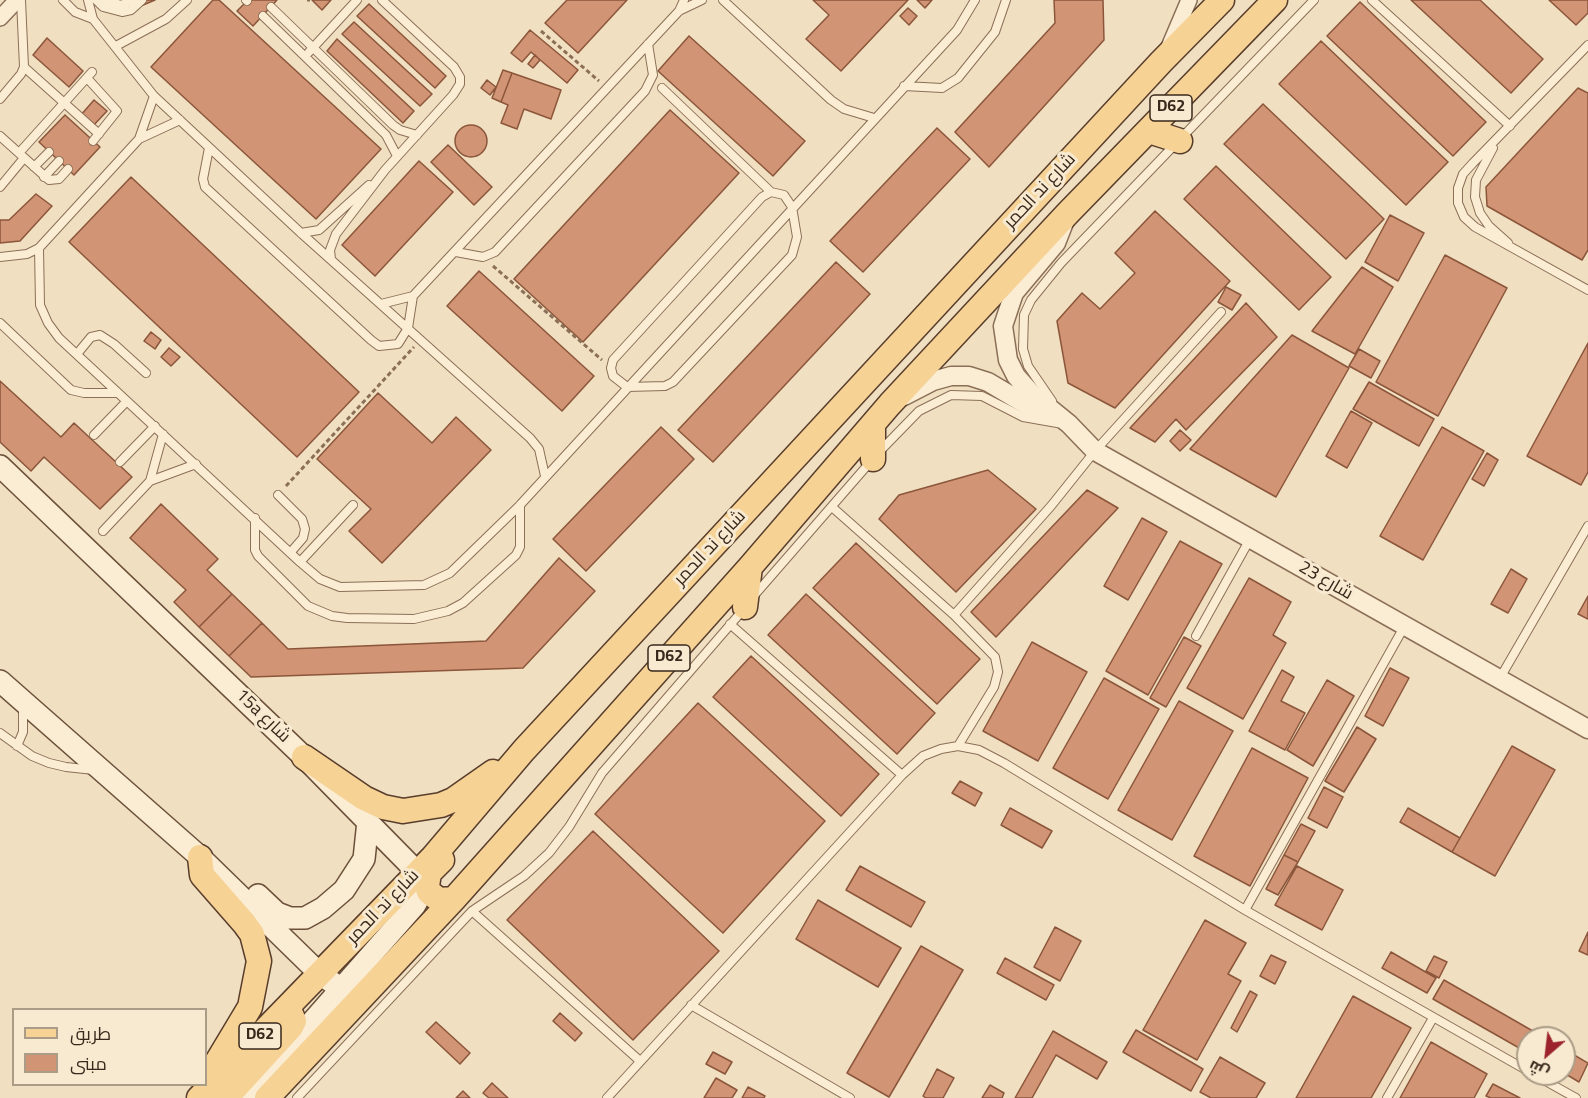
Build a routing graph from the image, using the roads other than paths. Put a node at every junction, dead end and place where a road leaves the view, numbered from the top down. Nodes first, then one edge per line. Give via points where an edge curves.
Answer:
1 (19, 0) edge
2 (63, 0) edge
3 (88, 0) edge
4 (96, 0) edge
5 (105, 0) edge
6 (133, 0) edge
7 (142, 0) edge
8 (187, 0) edge
9 (357, 0) edge
10 (382, 0) edge
11 (684, 0) edge
12 (702, 0) edge
13 (975, 0) edge
14 (1006, 0) edge
15 (1189, 0) edge
16 (1222, 0) edge
17 (1275, 0) edge
18 (1314, 0) edge
19 (1372, 0) edge
20 (727, 1) edge
21 (271, 7) dead end
22 (679, 11) junction
23 (263, 16) dead end
24 (0, 18) edge
25 (93, 19) junction
26 (648, 44) junction
27 (1588, 45) edge
28 (117, 46) junction
29 (313, 48) junction
30 (305, 56) junction
31 (1161, 62) junction
32 (24, 67) junction
33 (904, 86) junction
34 (662, 88) dead end
35 (154, 96) junction
36 (0, 99) edge
37 (64, 103) junction
38 (874, 118) junction
39 (180, 120) junction
40 (1510, 126) junction
41 (1149, 131) junction
42 (99, 134) junction
43 (417, 135) junction
44 (0, 136) edge
45 (139, 139) junction
46 (93, 141) dead end
47 (1180, 141) junction
48 (1496, 141) junction
49 (209, 148) junction
50 (49, 152) dead end
51 (22, 156) junction
52 (397, 156) junction
53 (59, 161) dead end
54 (34, 167) junction
55 (68, 169) dead end
56 (385, 170) junction
57 (44, 177) junction
58 (0, 187) edge
59 (771, 192) junction
60 (792, 207) junction
61 (1067, 214) junction
62 (301, 233) junction
63 (1513, 247) junction
64 (39, 248) junction
65 (456, 252) junction
66 (0, 257) edge
67 (331, 259) junction
68 (1588, 290) edge
69 (413, 296) junction
70 (381, 303) junction
71 (1221, 312) dead end
72 (0, 323) edge
73 (408, 328) junction
74 (76, 354) junction
75 (146, 373) dead end
76 (627, 387) junction
77 (118, 393) junction
78 (127, 401) junction
79 (890, 404) junction
80 (1069, 424) junction
81 (155, 426) junction
82 (873, 426) junction
83 (163, 434) junction
84 (93, 435) dead end
85 (1095, 451) junction
86 (873, 459) junction
87 (120, 462) dead end
88 (196, 464) junction
89 (0, 466) edge
90 (545, 476) junction
91 (150, 481) junction
92 (278, 495) road end
93 (353, 505) dead end
94 (520, 505) junction
95 (832, 507) junction
96 (255, 518) junction
97 (1588, 526) edge
98 (103, 531) dead end
99 (1250, 539) junction
100 (290, 553) junction
101 (300, 562) junction
102 (750, 567) junction
103 (954, 615) junction
104 (737, 616) junction
105 (1404, 627) junction
106 (1196, 636) dead end
107 (614, 654) junction
108 (1499, 680) junction
109 (0, 681) edge
110 (20, 699) junction
111 (1588, 729) edge
112 (0, 733) edge
113 (17, 746) junction
114 (958, 746) junction
115 (524, 750) junction
116 (304, 757) junction
117 (101, 770) junction
118 (902, 775) junction
119 (368, 821) junction
120 (200, 857) junction
121 (418, 873) junction
122 (463, 905) junction
123 (1245, 910) junction
124 (320, 974) junction
125 (343, 987) junction
126 (369, 989) junction
127 (691, 1005) junction
128 (284, 1011) junction
129 (1433, 1018) junction
130 (640, 1061) junction
131 (1516, 1064) edge
132 (207, 1078) edge
133 (1554, 1086) edge
134 (199, 1098) edge
135 (226, 1098) edge
136 (245, 1098) edge
137 (267, 1098) edge
138 (297, 1098) edge
139 (607, 1098) edge
140 (850, 1098) edge
141 (1387, 1098) edge
142 (1576, 1098) edge

1 - 24 street
1 - 32 lane
2 - 25 lane via 75,12
3 - 25 lane
4 - 7 lane via 103,7 122,12
5 - 6 lane via 122,5
8 - 28 lane via 166,19
9 - 29 lane
10 - 43 lane via 460,77 453,95
11 - 22 lane
12 - 22 lane
13 - 33 lane via 966,20
14 - 33 lane via 995,32 958,78 942,88
15 - 31 street
16 - 31 main road, شارع ند الحمر / D62
17 - 41 main road, شارع ند الحمر / D62
18 - 47 lane
19 - 40 lane
20 - 38 lane via 831,100 844,109
21 - 29 lane
22 - 26 lane
23 - 30 lane
25 - 28 lane
26 - 65 lane
26 - 65 lane via 653,75 645,91 495,252 483,257
27 - 40 lane
28 - 35 lane
29 - 30 lane
29 - 43 lane via 393,125
30 - 52 lane via 386,135
31 - 107 main road, شارع ند الحمر / D62
32 - 36 lane
32 - 37 lane
33 - 38 lane
34 - 59 lane
35 - 39 lane
35 - 45 lane
37 - 42 lane via 87,129
37 - 42 lane via 89,75 117,111
37 - 51 lane
38 - 60 lane
39 - 45 lane
39 - 49 lane
40 - 48 lane
41 - 47 main road
41 - 61 main road, شارع ند الحمر / D62
42 - 46 lane
43 - 52 lane
44 - 51 lane
45 - 64 lane
47 - 80 lane via 1061,263 1030,300 1024,315 1022,338 1028,366
48 - 63 lane via 1476,180 1475,197 1479,213
48 - 63 lane via 1463,174 1458,203 1475,228
49 - 62 lane
49 - 73 lane via 202,179 205,187 363,332 379,346 389,347 398,344
50 - 54 lane
51 - 54 lane
51 - 58 lane
52 - 56 lane
53 - 57 lane
54 - 57 lane
55 - 57 lane via 54,181
56 - 62 lane via 319,230
56 - 67 lane via 336,234
59 - 60 lane via 784,195
59 - 76 lane via 762,196 613,360 613,376
60 - 76 lane
60 - 76 lane via 796,247 786,262 673,382 665,386
61 - 79 main road, شارع ند الحمر / D62
61 - 80 street, شارع 23 via 1056,243 1014,293 1003,326 1006,352 1016,376 1049,410
62 - 67 lane
63 - 68 lane
64 - 66 lane via 27,254
64 - 74 lane via 40,305 48,323
65 - 69 lane
67 - 70 lane
69 - 70 lane
69 - 73 lane
70 - 73 lane
71 - 85 lane
72 - 77 lane via 71,390
73 - 90 lane via 530,438 539,449
74 - 75 lane via 91,337 100,335
74 - 77 lane
76 - 90 lane
77 - 78 lane
78 - 81 lane
78 - 84 lane
79 - 80 street, شارع 23 via 933,381 969,376
79 - 82 main road, شارع ند الحمر / D62
80 - 85 street, شارع 23
80 - 86 lane via 1054,425 1023,417 982,396 951,395 919,411
81 - 83 lane
81 - 87 lane
82 - 86 main road
82 - 102 main road, شارع ند الحمر / D62
83 - 88 lane
83 - 91 lane
85 - 99 street, شارع 23
85 - 103 lane
86 - 95 lane
88 - 91 lane
88 - 96 lane
89 - 116 main road, 15a شارع
90 - 94 lane
91 - 98 lane
92 - 100 lane via 302,519 305,529 303,538
93 - 101 lane
94 - 96 lane via 520,547 516,555 463,603 414,619 346,618 308,606 258,556
94 - 101 lane via 450,573 424,585 340,587 320,579
95 - 103 lane
95 - 104 lane
96 - 100 lane
97 - 108 lane
99 - 105 street, شارع 23
99 - 106 lane
100 - 101 lane
102 - 104 main road
102 - 122 main road, شارع ند الحمر / D62
103 - 114 lane via 991,651 998,672 994,687
104 - 118 lane
104 - 122 lane via 607,767 549,853 524,876
105 - 108 street, شارع 23
105 - 123 lane
107 - 115 main road, شارع ند الحمر / D62
107 - 122 main road via 584,706 429,873 427,886 433,897
108 - 111 street, شارع 23
109 - 110 main road
110 - 113 lane via 24,721
110 - 117 main road
112 - 113 lane
113 - 117 lane via 49,763
114 - 118 lane via 923,756
114 - 123 lane via 979,750 1004,763
115 - 116 main road via 453,800 414,811 373,803
115 - 121 main road, شارع ند الحمر / D62
116 - 119 main road, 15a شارع
117 - 120 main road
118 - 127 lane
119 - 120 main road via 366,851 355,875 334,899 305,918 277,913 238,879
119 - 121 main road, 15a شارع
120 - 124 main road
120 - 132 main road via 202,875 244,923 259,961 250,1007
121 - 124 main road, شارع ند الحمر / D62
121 - 125 main road via 420,896 415,905
122 - 126 main road, شارع ند الحمر / D62
122 - 130 lane
122 - 138 lane
123 - 129 lane
124 - 125 main road
124 - 128 main road, شارع ند الحمر / D62
125 - 126 main road
125 - 136 main road
126 - 137 main road, شارع ند الحمر / D62
127 - 130 lane
127 - 140 lane
128 - 134 main road, شارع ند الحمر / D62
128 - 135 main road via 294,1017 291,1027
129 - 131 lane
129 - 141 lane
130 - 139 lane
133 - 142 lane

